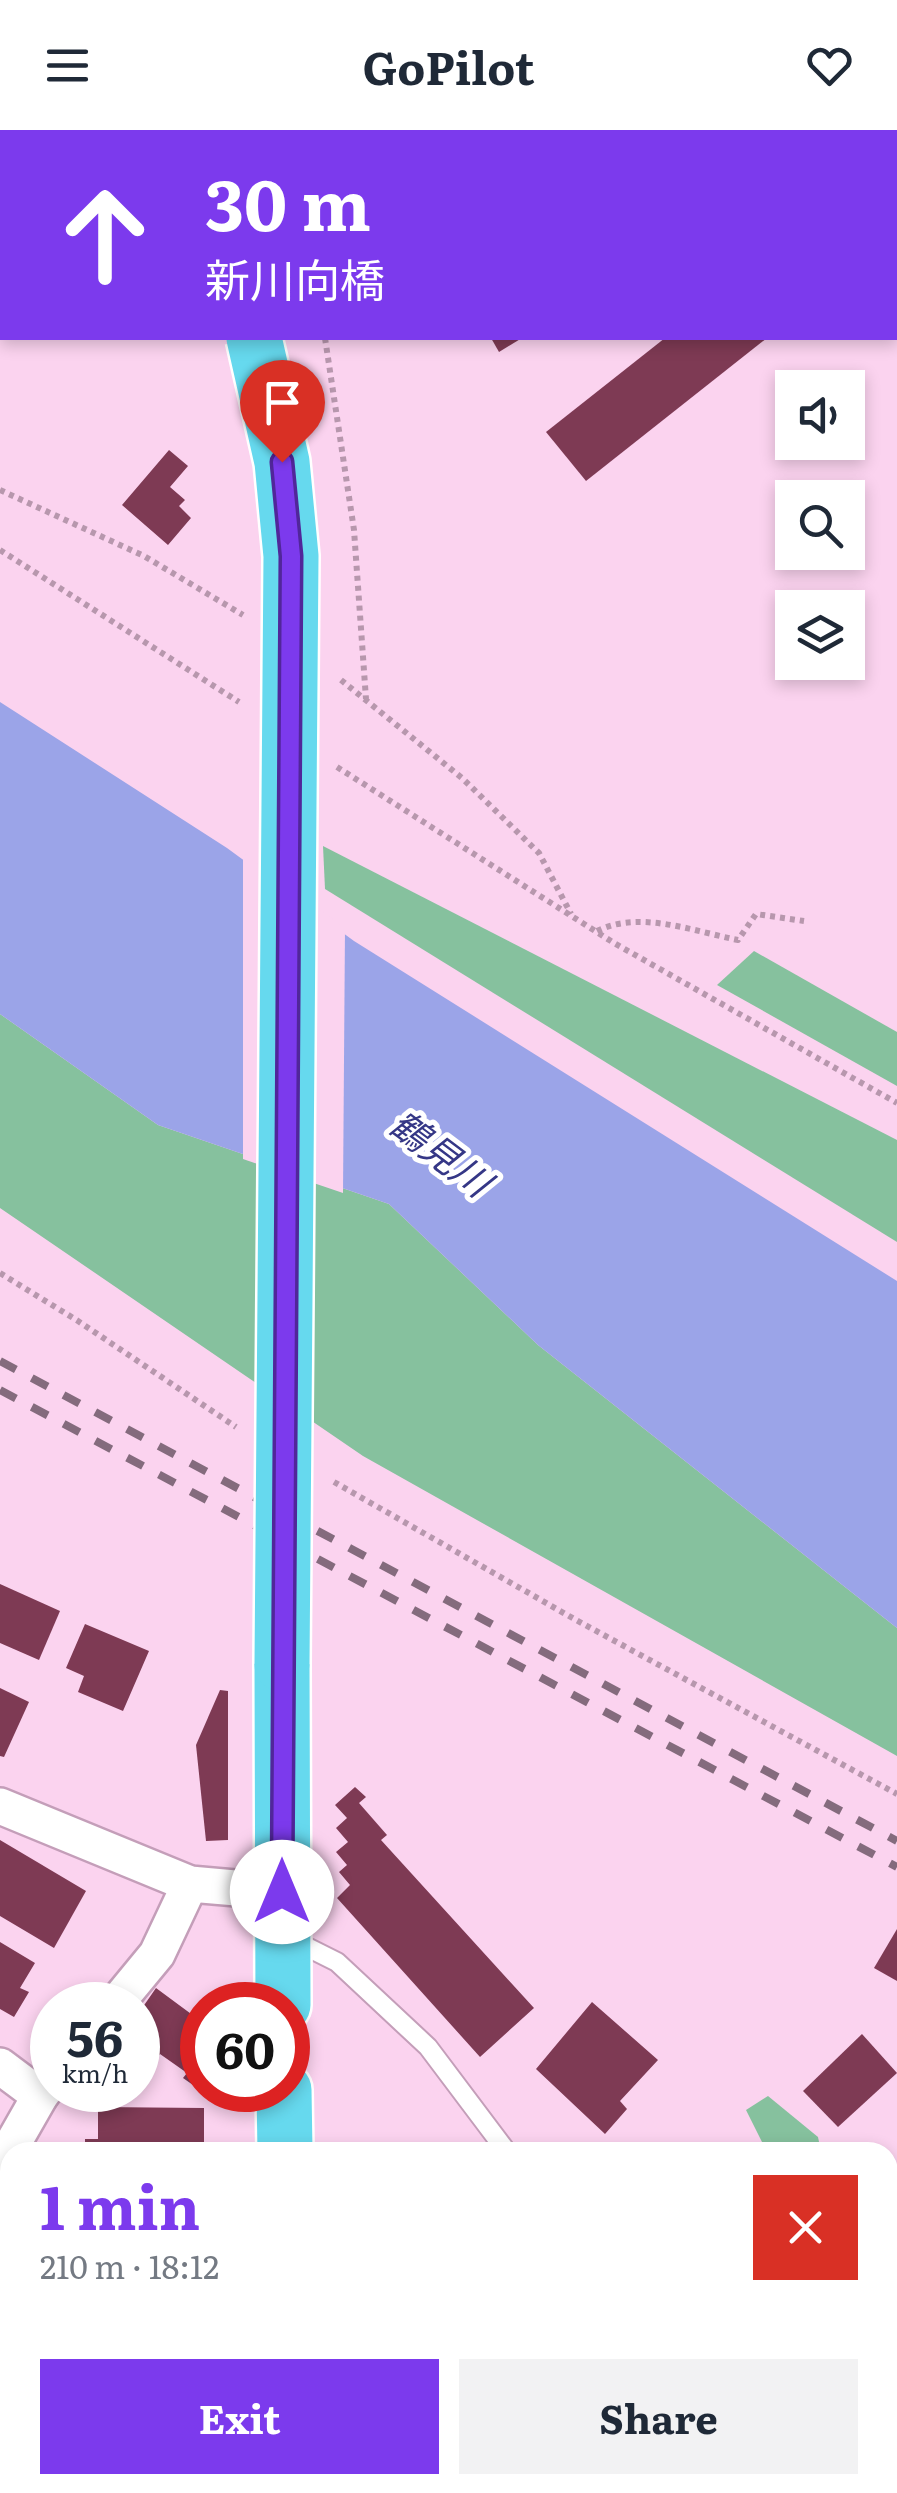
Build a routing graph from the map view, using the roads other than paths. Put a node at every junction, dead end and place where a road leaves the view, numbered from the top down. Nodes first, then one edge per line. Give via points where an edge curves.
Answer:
1 (254, 340) edge
2 (0, 1806) edge
3 (190, 1884) junction
4 (282, 1913) junction
5 (133, 1982) edge
6 (283, 1982) edge
7 (0, 2066) edge
8 (30, 2080) edge
9 (32, 2112) edge
10 (284, 2112) edge
11 (14, 2142) edge
12 (285, 2142) edge
13 (500, 2142) edge

1 - 4 main road, bridge via 282,462 291,556
2 - 3 street
3 - 4 street
3 - 5 street via 157,1954
4 - 6 main road
4 - 13 lane via 428,2047
7 - 8 street
9 - 11 street
10 - 12 main road

